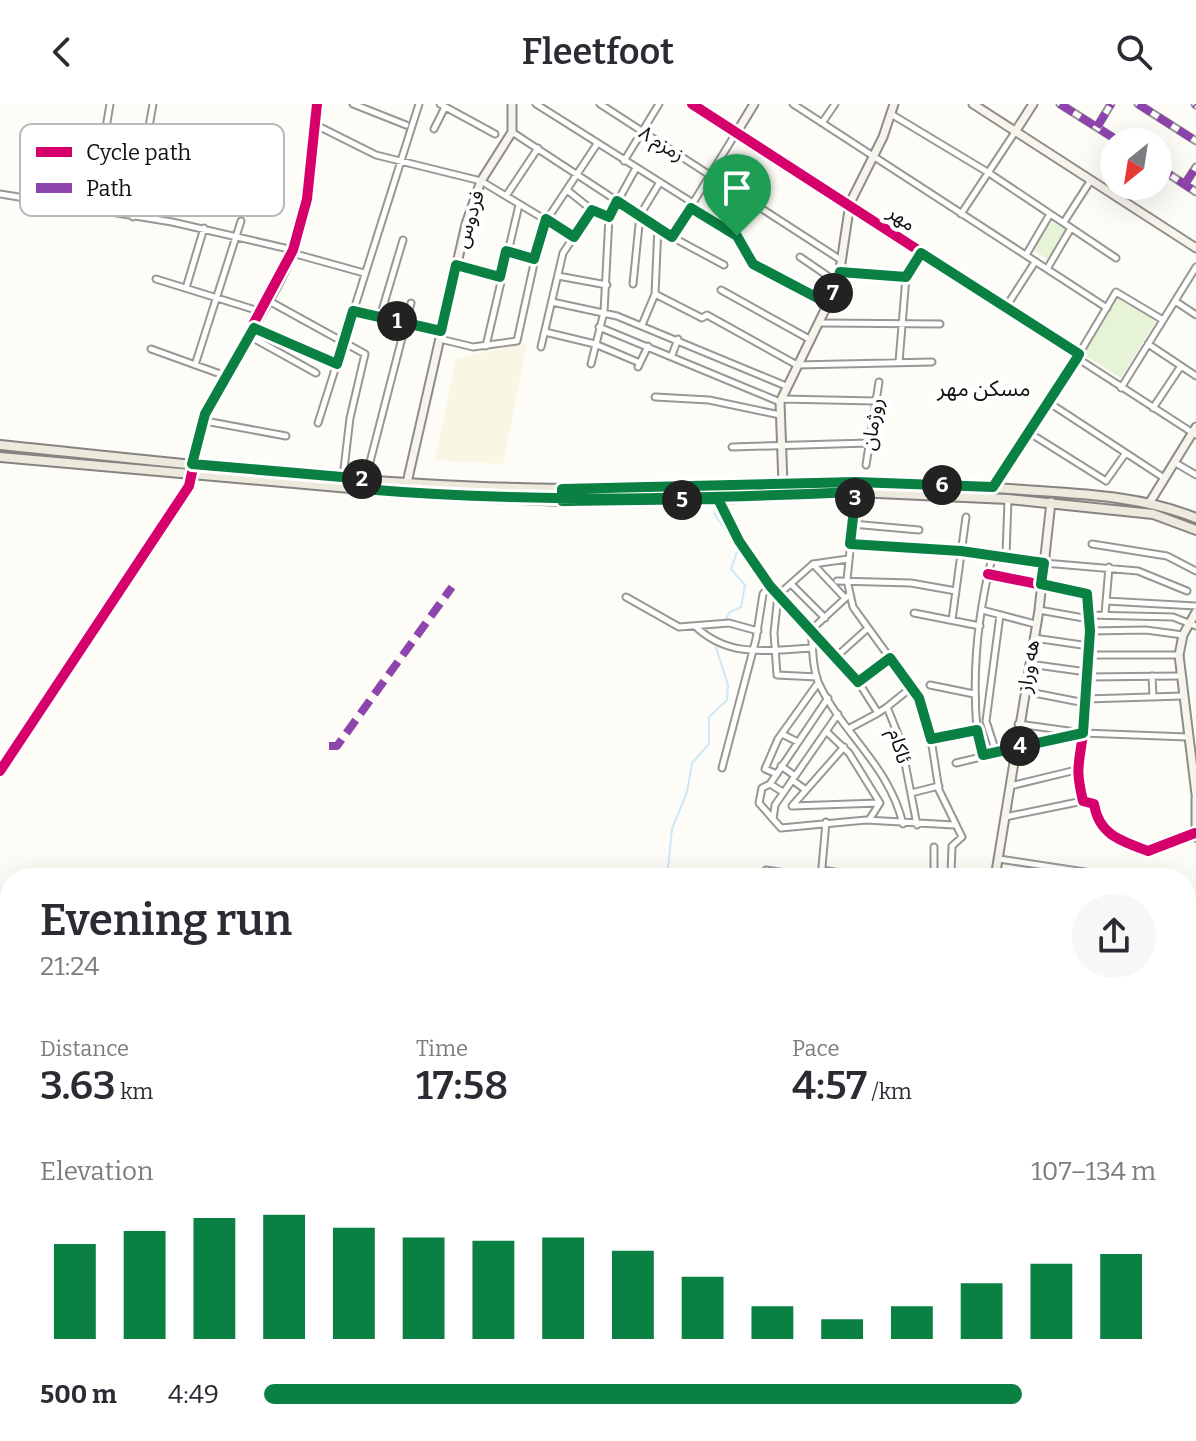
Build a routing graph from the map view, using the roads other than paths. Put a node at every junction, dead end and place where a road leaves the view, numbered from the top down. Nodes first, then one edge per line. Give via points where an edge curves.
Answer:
1 (110, 104) edge
2 (153, 104) edge
3 (317, 104) edge
4 (353, 104) edge
5 (419, 104) edge
6 (512, 104) edge
7 (536, 104) edge
8 (553, 104) edge
9 (600, 104) edge
10 (659, 104) edge
11 (692, 104) edge
12 (754, 104) edge
13 (793, 104) edge
14 (835, 104) edge
15 (973, 104) edge
16 (1033, 104) edge
17 (1060, 104) edge
18 (1111, 104) edge
19 (1138, 104) edge
20 (442, 105) edge
21 (891, 108) edge
22 (547, 113) junction
23 (822, 123) junction
24 (107, 124) edge
25 (149, 124) edge
26 (316, 125) junction
27 (406, 125) dead end
28 (1097, 127) junction
29 (434, 129) dead end
30 (1100, 129) edge
31 (643, 131) junction
32 (512, 132) junction
33 (737, 132) junction
34 (1015, 132) junction
35 (495, 134) dead end
36 (1196, 141) edge
37 (597, 144) junction
38 (538, 148) junction
39 (875, 157) junction
40 (399, 160) junction
41 (624, 161) junction
42 (1196, 167) edge
43 (636, 168) junction
44 (989, 173) junction
45 (711, 174) junction
46 (577, 175) junction
47 (1172, 176) edge
48 (1091, 180) junction
49 (481, 181) junction
50 (660, 182) junction
51 (1185, 184) junction
52 (567, 190) junction
53 (1196, 192) edge
54 (0, 194) edge
55 (506, 196) junction
56 (20, 198) edge
57 (617, 201) junction
58 (850, 203) junction
59 (519, 205) junction
60 (692, 205) junction
61 (592, 210) junction
62 (961, 214) junction
63 (1050, 214) junction
64 (640, 215) junction
65 (122, 216) edge
66 (609, 217) junction
67 (133, 218) joint
68 (546, 219) junction
69 (241, 221) dead end
70 (1064, 222) junction
71 (658, 226) junction
72 (204, 228) junction
73 (1071, 228) junction
74 (236, 235) junction
75 (574, 237) junction
76 (672, 237) junction
77 (403, 240) dead end
78 (1196, 248) edge
79 (506, 251) junction
80 (293, 252) junction
81 (921, 253) junction
82 (1026, 255) junction
83 (800, 257) dead end
84 (1116, 258) dead end
85 (534, 259) junction
86 (842, 261) junction
87 (1035, 262) junction
88 (456, 265) junction
89 (724, 265) dead end
90 (1196, 267) edge
91 (1047, 269) junction
92 (840, 272) junction
93 (364, 273) junction
94 (558, 276) junction
95 (500, 277) junction
96 (906, 277) junction
97 (156, 279) dead end
98 (838, 283) junction
99 (633, 284) dead end
100 (607, 285) junction
101 (186, 288) junction
102 (721, 290) dead end
103 (655, 294) junction
104 (216, 298) junction
105 (269, 301) junction
106 (1175, 301) junction
107 (552, 302) junction
108 (411, 303) dead end
109 (829, 304) junction
110 (1006, 307) junction
111 (1107, 308) junction
112 (353, 311) junction
113 (263, 312) junction
114 (604, 312) junction
115 (1196, 315) edge
116 (380, 317) junction
117 (1163, 320) junction
118 (903, 322) junction
119 (406, 323) junction
120 (821, 323) junction
121 (940, 324) dead end
122 (642, 325) junction
123 (599, 327) junction
124 (254, 328) junction
125 (545, 332) junction
126 (440, 335) junction
127 (253, 338) dead end
128 (678, 339) junction
129 (812, 340) junction
130 (343, 344) junction
131 (595, 344) junction
132 (1148, 344) junction
133 (486, 346) junction
134 (648, 346) junction
135 (541, 347) dead end
136 (151, 349) dead end
137 (672, 355) junction
138 (1078, 356) junction
139 (899, 362) junction
140 (932, 362) dead end
141 (337, 364) junction
142 (591, 364) dead end
143 (195, 365) junction
144 (797, 365) junction
145 (1181, 366) junction
146 (316, 373) dead end
147 (226, 376) junction
148 (1196, 376) edge
149 (879, 382) dead end
150 (786, 386) junction
151 (1121, 388) junction
152 (655, 397) dead end
153 (781, 400) junction
154 (875, 401) junction
155 (1048, 402) junction
156 (1153, 408) junction
157 (781, 415) junction
158 (204, 420) junction
159 (318, 423) dead end
160 (1028, 432) junction
161 (1195, 432) edge
162 (286, 436) dead end
163 (869, 443) junction
164 (0, 445) edge
165 (781, 446) junction
166 (732, 447) dead end
167 (1125, 454) junction
168 (0, 457) edge
169 (1174, 462) junction
170 (192, 464) junction
171 (866, 465) dead end
172 (1196, 475) edge
173 (191, 476) junction
174 (343, 477) junction
175 (1164, 478) junction
176 (365, 479) junction
177 (407, 481) junction
178 (783, 484) junction
179 (993, 487) junction
180 (363, 489) junction
181 (562, 489) junction
182 (856, 492) junction
183 (406, 493) junction
184 (718, 499) junction
185 (1008, 499) junction
186 (562, 501) junction
187 (1051, 502) junction
188 (1150, 502) junction
189 (966, 517) dead end
190 (1196, 518) edge
191 (852, 524) junction
192 (919, 530) dead end
193 (1196, 530) edge
194 (850, 544) junction
195 (1092, 544) dead end
196 (961, 551) junction
197 (993, 554) junction
198 (1006, 556) junction
199 (848, 559) junction
200 (1044, 563) junction
201 (813, 564) junction
202 (1109, 567) junction
203 (1196, 571) edge
204 (988, 574) junction
205 (847, 580) junction
206 (837, 581) dead end
207 (791, 584) junction
208 (1041, 584) junction
209 (770, 586) junction
210 (956, 591) junction
211 (1187, 591) dead end
212 (778, 595) junction
213 (847, 596) junction
214 (626, 597) dead end
215 (1106, 601) junction
216 (1196, 606) edge
217 (982, 610) junction
218 (1039, 610) junction
219 (1196, 612) edge
220 (914, 613) dead end
221 (1105, 614) junction
222 (1000, 615) junction
223 (1089, 617) junction
224 (825, 618) junction
225 (952, 620) junction
226 (1035, 624) junction
227 (1193, 624) edge
228 (695, 626) junction
229 (980, 626) junction
230 (867, 629) junction
231 (811, 630) junction
232 (758, 631) junction
233 (1090, 631) junction
234 (1183, 635) junction
235 (1033, 637) junction
236 (1089, 646) junction
237 (813, 648) junction
238 (775, 650) junction
239 (752, 651) junction
240 (1089, 655) junction
241 (1179, 655) junction
242 (837, 656) junction
243 (890, 658) junction
244 (1029, 664) junction
245 (1087, 675) junction
246 (1152, 676) junction
247 (1180, 676) junction
248 (818, 679) junction
249 (858, 682) junction
250 (930, 685) dead end
251 (912, 687) junction
252 (1024, 691) junction
253 (974, 694) junction
254 (1183, 696) junction
255 (1153, 697) junction
256 (828, 698) junction
257 (1086, 701) junction
258 (887, 707) junction
259 (878, 713) junction
260 (838, 714) junction
261 (1018, 724) junction
262 (850, 728) junction
263 (977, 730) junction
264 (826, 731) junction
265 (1083, 733) junction
266 (782, 734) junction
267 (1187, 737) junction
268 (931, 739) junction
269 (798, 742) junction
270 (844, 747) junction
271 (1014, 747) junction
272 (996, 752) junction
273 (983, 755) junction
274 (956, 763) dead end
275 (781, 766) junction
276 (722, 768) dead end
277 (1076, 770) junction
278 (0, 771) edge
279 (777, 774) junction
280 (793, 778) junction
281 (770, 784) junction
282 (939, 786) junction
283 (1008, 786) junction
284 (806, 790) junction
285 (783, 792) junction
286 (911, 793) junction
287 (1196, 796) edge
288 (1083, 801) junction
289 (880, 803) junction
290 (1004, 817) junction
291 (773, 819) junction
292 (869, 820) junction
293 (826, 822) junction
294 (903, 824) junction
295 (917, 825) junction
296 (955, 825) junction
297 (1196, 835) edge
298 (934, 847) dead end
299 (998, 858) junction
300 (823, 868) edge
301 (934, 868) edge
302 (951, 868) edge
303 (996, 868) edge
304 (1060, 868) edge

1 - 24 street
2 - 25 street
3 - 26 street
4 - 27 street
5 - 40 street
6 - 32 street
7 - 22 street
8 - 22 street
9 - 31 street, زمزم ۸
10 - 31 street
11 - 33 street, مهر
12 - 33 street
13 - 23 street
14 - 23 street
15 - 34 street
16 - 34 street
17 - 28 street
18 - 28 street
19 - 36 street
20 - 29 street
20 - 35 street
21 - 39 street
21 - 44 street
22 - 37 street
23 - 39 street
26 - 40 street via 376,155
26 - 80 street via 307,199
28 - 30 street
31 - 41 street
31 - 45 street, زمزم ۸
32 - 38 street
32 - 49 street, فردوس
33 - 45 street
33 - 58 street, مهر
34 - 44 street
34 - 48 street
37 - 41 street
37 - 46 street
38 - 46 street
38 - 55 street
39 - 58 street
39 - 62 street
40 - 49 street
40 - 93 street
41 - 43 street
42 - 51 street
43 - 50 street
43 - 57 street
44 - 62 street
44 - 63 street
45 - 60 street
45 - 86 street, زمزم ۸
46 - 52 street
46 - 57 street
47 - 51 street
48 - 70 street
48 - 78 street
49 - 55 street
49 - 88 street, فردوس
50 - 60 street
50 - 64 street
51 - 53 street
52 - 61 street
52 - 68 street
54 - 56 street
55 - 59 street
57 - 64 street
57 - 66 street
58 - 81 street, مهر
58 - 86 street
59 - 68 street
59 - 79 street
60 - 76 street
60 - 109 street via 737,236 753,264
61 - 66 street
61 - 75 street
62 - 82 street
63 - 70 street
63 - 82 street
64 - 71 street
64 - 99 street
65 - 67 street
66 - 100 street
67 - 72 street
68 - 75 street
68 - 85 street
69 - 74 street
70 - 73 street
71 - 76 street
71 - 103 street
72 - 74 street
72 - 101 street
73 - 84 street
73 - 91 street
74 - 80 street
74 - 104 street
75 - 94 street via 563,253
76 - 89 street
77 - 116 street
79 - 85 street
79 - 95 street
80 - 93 street
80 - 105 street
81 - 96 street
81 - 110 street, مهر
82 - 87 street
83 - 98 street
85 - 133 street via 517,341
86 - 92 street
87 - 91 street
87 - 110 street
88 - 95 street
88 - 126 street, فردوس
90 - 106 street
91 - 111 street
92 - 96 street
92 - 98 street
93 - 112 street
94 - 100 street
94 - 107 street
95 - 133 street
96 - 118 street
97 - 101 street
98 - 109 street
100 - 114 street
101 - 104 street
102 - 129 street
103 - 122 street
103 - 144 street via 702,318 707,315
104 - 113 street
104 - 143 street
105 - 113 street
105 - 130 street
106 - 115 street
106 - 117 street
107 - 114 street
107 - 125 street
108 - 119 street
109 - 120 street
110 - 138 street, مهر
111 - 117 street via 1116,292
111 - 138 street
112 - 116 street
112 - 130 street
113 - 124 street
114 - 122 street
114 - 123 street
116 - 119 street
117 - 132 street
118 - 120 street
118 - 121 street
118 - 139 street
119 - 126 street
119 - 176 street
120 - 129 street
122 - 128 street
123 - 131 street
123 - 134 street
124 - 141 street
124 - 147 street
125 - 131 street
125 - 135 street
126 - 133 street
126 - 177 street, فردوس
127 - 146 street
128 - 137 street
128 - 150 street
129 - 144 street
130 - 141 street
130 - 174 street via 365,354
131 - 134 street via 639,365
131 - 142 street
132 - 145 street
132 - 151 street
134 - 137 street
136 - 143 street
137 - 153 street
138 - 151 street
138 - 155 street
139 - 140 street
139 - 144 street
141 - 159 street
143 - 147 street
144 - 150 street
145 - 148 street
145 - 156 street
147 - 158 street
149 - 154 street, روژمان
150 - 153 street
151 - 156 street
152 - 157 street via 709,400
153 - 154 street
153 - 157 street
154 - 163 street, روژمان
155 - 160 street
155 - 167 street
156 - 161 street
157 - 165 street
158 - 162 street
158 - 170 street
160 - 167 street via 1106,481
160 - 179 street
161 - 169 street
163 - 165 street
163 - 171 street, روژمان
164 - 170 main road
165 - 166 street
165 - 178 street
167 - 175 street
168 - 173 main road
169 - 172 street
169 - 175 street
170 - 173 street
170 - 174 main road
173 - 180 main road
173 - 278 street
174 - 176 main road
175 - 188 street
176 - 177 main road
176 - 180 street
177 - 181 main road
177 - 183 street, فردوس
178 - 179 main road
178 - 181 main road
179 - 188 main road
180 - 183 main road
181 - 186 main road
182 - 184 main road
182 - 185 main road
182 - 191 street
183 - 186 main road
184 - 186 main road
184 - 209 street, ئاکام
185 - 187 main road
185 - 198 street
187 - 193 main road via 1153,514
187 - 200 street, هه وراز
188 - 190 main road
189 - 196 street
191 - 192 street
191 - 194 street
194 - 196 street
194 - 199 street
195 - 203 street via 1167,556
196 - 197 street
196 - 210 street
197 - 198 street
197 - 204 street
198 - 200 street
199 - 201 street
199 - 205 street
200 - 202 street
200 - 208 street, هه وراز
201 - 207 street
201 - 213 street
202 - 211 street via 1154,576
202 - 215 street
204 - 208 street
204 - 217 street
205 - 206 street
205 - 210 street
205 - 213 street
207 - 212 street
207 - 224 street
208 - 218 street, هه وراز
208 - 223 street via 1087,594
209 - 212 street, ئاکام
209 - 232 street via 763,594
210 - 225 street
212 - 231 street, ئاکام
212 - 238 street
213 - 224 street
213 - 230 street
214 - 228 street via 679,627
215 - 216 street
215 - 221 street
217 - 222 street
217 - 229 street
218 - 223 street
218 - 226 street, هه وراز
219 - 227 street
220 - 225 street
221 - 223 street
221 - 227 street via 1173,617
222 - 226 street
222 - 272 street via 986,721
223 - 233 street
224 - 231 street
225 - 229 street
226 - 235 street, هه وراز
227 - 234 street
228 - 232 street via 729,623
228 - 239 street via 711,641 735,651
229 - 253 street
230 - 242 street
230 - 243 street
231 - 237 street
231 - 242 street, ئاکام
232 - 239 street
233 - 234 street
233 - 236 street
234 - 241 street
235 - 236 street
235 - 244 street, هه وراز
236 - 240 street
237 - 238 street
237 - 248 street
238 - 239 street
238 - 248 street via 777,675
239 - 276 street
240 - 241 street
240 - 245 street
241 - 247 street
242 - 249 street, ئاکام
243 - 249 street
243 - 251 street
244 - 245 street
244 - 252 street, هه وراز
245 - 246 street
245 - 257 street
246 - 247 street
246 - 255 street
247 - 254 street
248 - 256 street
248 - 266 street
249 - 259 street, ئاکام
250 - 253 street
251 - 258 street
251 - 268 street
252 - 257 street
252 - 261 street, هه وراز
253 - 263 street
254 - 255 street
254 - 267 street
255 - 257 street
256 - 260 street
256 - 269 street
257 - 265 street
258 - 259 street, ئاکام
258 - 286 street, ئاکام via 901,742
259 - 262 street
260 - 262 street
260 - 264 street
261 - 265 street
261 - 271 street, هه وراز
262 - 294 street via 891,788
263 - 268 street
263 - 273 street
264 - 270 street
264 - 280 street
265 - 267 street
265 - 271 street
265 - 277 street
266 - 269 street
266 - 279 street via 765,769
267 - 287 street
268 - 282 street
269 - 275 street
270 - 284 street
270 - 289 street
271 - 272 street
271 - 283 street, هه وراز
272 - 273 street
273 - 274 street
275 - 279 street
275 - 280 street
277 - 283 street
277 - 288 street
279 - 281 street
280 - 284 street
280 - 285 street
281 - 285 street
281 - 291 street via 762,788 759,803
282 - 286 street
282 - 296 street
283 - 290 street, هه وراز
284 - 289 street via 792,806
285 - 291 street
286 - 295 street, ئاکام
287 - 297 street
288 - 290 street
288 - 297 street via 1094,804 1101,827 1112,837 1148,851
289 - 292 street
290 - 299 street, هه وراز
291 - 293 street via 781,828
292 - 293 street
292 - 294 street
293 - 300 street
294 - 295 street
295 - 296 street
296 - 302 street via 962,837 952,846
298 - 301 street
299 - 303 street, هه وراز
299 - 304 street

